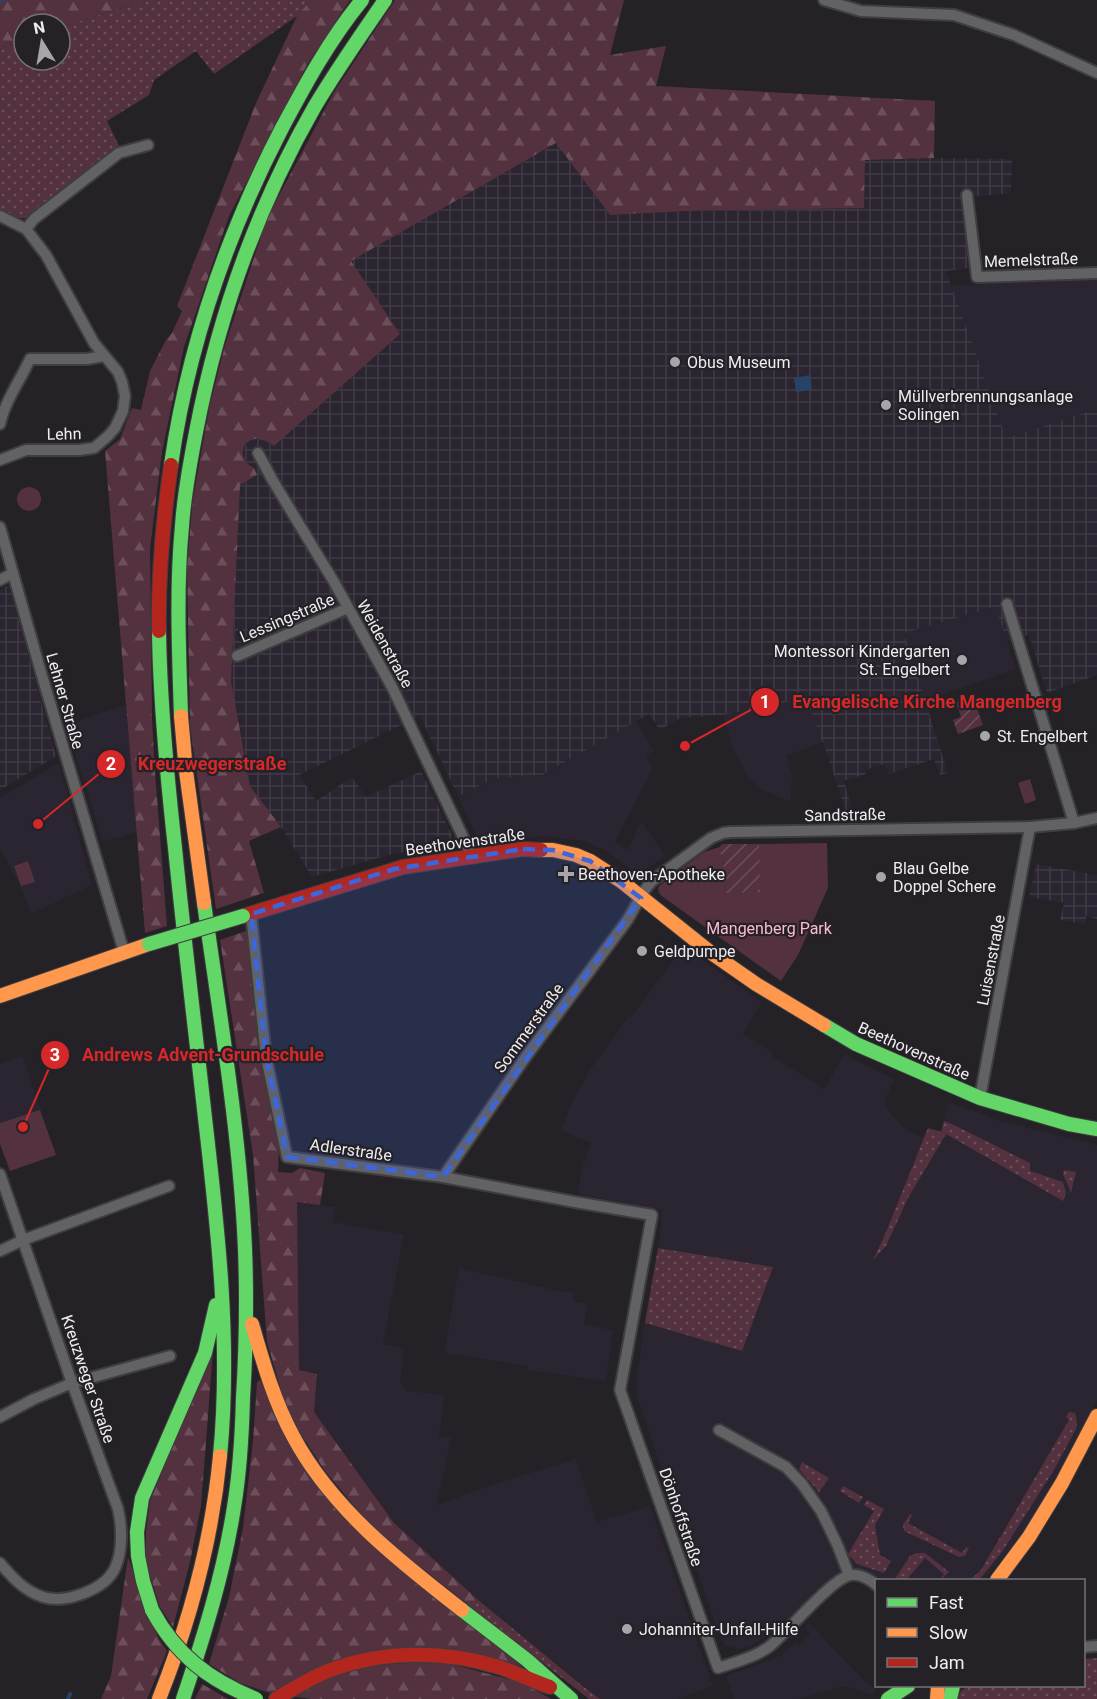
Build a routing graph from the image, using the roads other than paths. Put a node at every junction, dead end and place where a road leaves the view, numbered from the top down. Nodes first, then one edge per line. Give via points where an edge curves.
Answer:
1 (362, 0) edge
2 (385, 0) edge
3 (824, 0) edge
4 (1097, 73) edge
5 (148, 145) dead end
6 (967, 195) dead end
7 (0, 216) edge
8 (26, 229) junction
9 (1097, 273) edge
10 (104, 356) junction
11 (0, 424) edge
12 (258, 453) dead end
13 (0, 460) edge
14 (0, 527) edge
15 (13, 573) junction
16 (0, 580) edge
17 (1007, 604) dead end
18 (348, 608) junction
19 (237, 656) dead end
20 (1097, 818) edge
21 (1074, 823) junction
22 (1030, 827) junction
23 (472, 856) junction
24 (644, 892) junction
25 (247, 915) junction
26 (124, 952) junction
27 (0, 996) edge
28 (980, 1098) junction
29 (1097, 1129) edge
30 (0, 1174) edge
31 (443, 1178) junction
32 (169, 1186) dead end
33 (652, 1215) joint
34 (23, 1240) junction
35 (0, 1251) edge
36 (221, 1282) junction
37 (247, 1304) junction
38 (170, 1356) dead end
39 (72, 1383) junction
40 (1097, 1416) edge
41 (0, 1417) edge
42 (719, 1430) dead end
43 (0, 1563) edge
44 (849, 1575) junction
45 (998, 1579) edge
46 (875, 1584) edge
47 (906, 1687) edge
48 (558, 1690) junction
49 (159, 1699) edge
50 (183, 1699) edge
51 (255, 1699) edge
52 (276, 1699) edge
53 (571, 1699) edge
54 (887, 1699) edge

1 - 36 main road via 303,88 259,171 226,246 182,400 168,482 159,624 161,700
2 - 37 main road via 308,117 248,245 206,378 183,510 178,596 182,730 242,1199
3 - 4 street via 861,11 954,15 1014,35
5 - 8 street via 119,153
6 - 9 street, Memelstraße via 977,277
7 - 8 street, Lehn
8 - 10 street, Lehn via 46,255
10 - 11 street via 30,359
10 - 13 street, Lehn via 118,372 125,396 120,419 108,436 93,448 26,450
12 - 18 street, Weidenstraße
14 - 15 street, Lehner Straße
15 - 16 street
15 - 26 street, Lehner Straße
17 - 21 street
18 - 19 street, Lessingstraße
18 - 23 street, Weidenstraße via 392,687
20 - 21 street, Sandstraße
21 - 22 street, Sandstraße
22 - 24 street, Sandstraße via 723,833 652,880
22 - 28 street, Luisenstraße
23 - 24 main road, Beethovenstraße via 523,849 553,850 590,861
23 - 25 main road, Beethovenstraße via 395,869
24 - 28 main road, Beethovenstraße via 710,952 756,984 856,1044
24 - 31 street, Sommerstraße
25 - 26 main road, Beethovenstraße, bridge
25 - 31 street, Adlerstraße via 266,1057 287,1157
26 - 27 main road, Beethovenstraße
28 - 29 main road, Beethovenstraße
30 - 34 street, Kreuzweger Straße
31 - 33 street, Adlerstraße
32 - 34 street
33 - 44 street, Dönhoffstraße via 620,1390 718,1668 767,1648
34 - 35 street
34 - 39 street, Kreuzweger Straße
36 - 49 main road via 225,1369 212,1515 189,1616
36 - 51 main road, bridge via 205,1353 142,1498 138,1556 152,1610 162,1630 201,1670 224,1686
37 - 48 main road via 281,1413 320,1477 377,1539
37 - 50 main road via 241,1448 233,1518 207,1628
38 - 39 street
39 - 41 street
39 - 43 street, Kreuzweger Straße via 118,1509 120,1554 116,1566 93,1588 75,1597 53,1599 22,1586
40 - 45 main road via 1029,1538
42 - 44 street via 786,1467 802,1484 821,1511
44 - 46 street
47 - 54 main road
48 - 52 main road via 475,1661 403,1654 338,1666
48 - 53 main road

